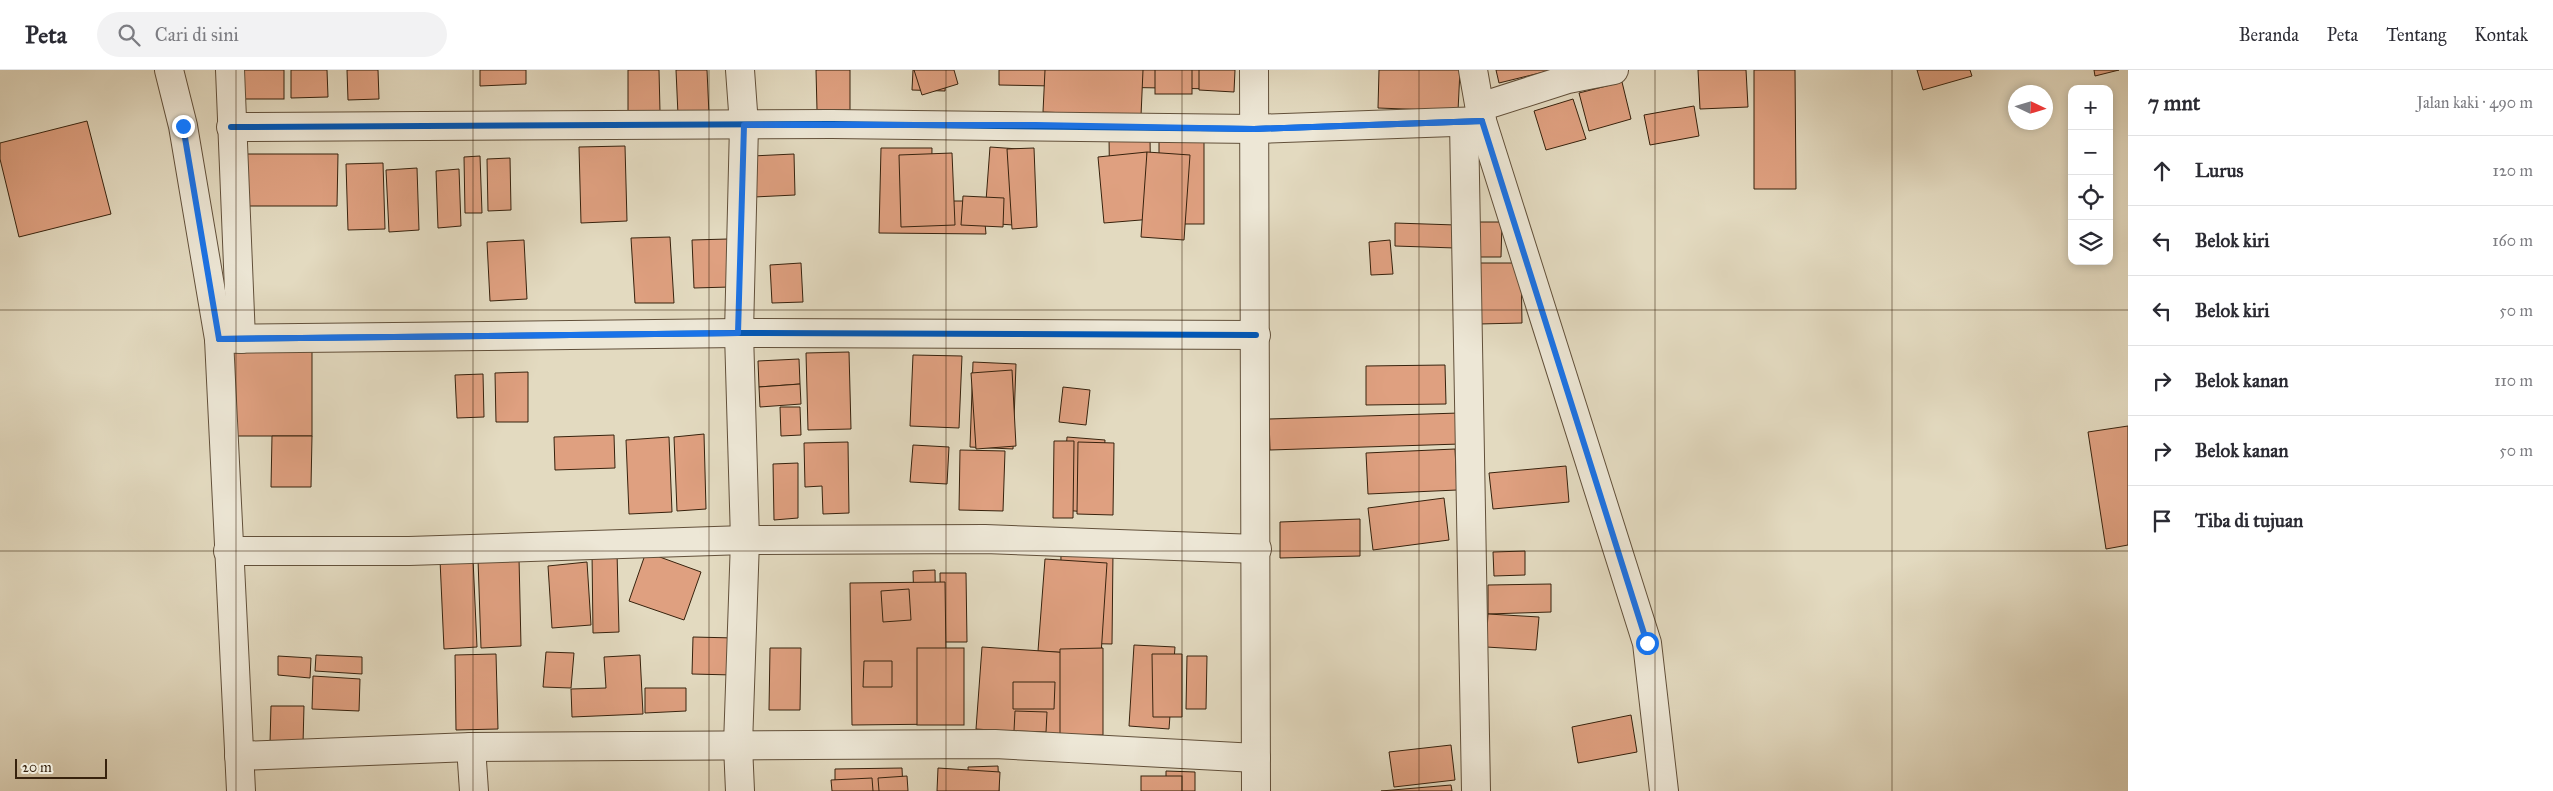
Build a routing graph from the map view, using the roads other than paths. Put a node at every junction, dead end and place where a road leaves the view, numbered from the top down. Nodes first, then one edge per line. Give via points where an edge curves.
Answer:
1 (169, 70) edge
2 (230, 70) edge
3 (740, 70) edge
4 (1254, 70) edge
5 (1473, 70) edge
6 (1614, 70) edge
7 (1475, 117) junction
8 (744, 125) junction
9 (232, 127) junction
10 (1254, 129) junction
11 (738, 333) junction
12 (1256, 335) junction
13 (230, 339) junction
14 (744, 540) junction
15 (1257, 549) junction
16 (228, 551) junction
17 (738, 746) junction
18 (471, 747) junction
19 (239, 756) junction
20 (1256, 758) junction
21 (241, 791) edge
22 (474, 791) edge
23 (740, 791) edge
24 (1256, 791) edge
25 (1476, 791) edge
26 (1664, 791) edge

1 - 13 street
2 - 9 street
3 - 8 street
4 - 10 street
5 - 7 street
6 - 7 street via 1568,79
7 - 10 street
7 - 25 street
7 - 26 street via 1647,643
8 - 9 street
8 - 10 street
8 - 11 street
9 - 13 street
10 - 12 street
11 - 12 street
11 - 13 street
11 - 14 street
12 - 15 street
13 - 16 street
14 - 15 street via 985,539
14 - 16 street via 409,552
14 - 17 street
15 - 20 street
16 - 19 street
17 - 18 street
17 - 20 street via 995,744
17 - 23 street
18 - 19 street
18 - 22 street
19 - 21 street
20 - 24 street

